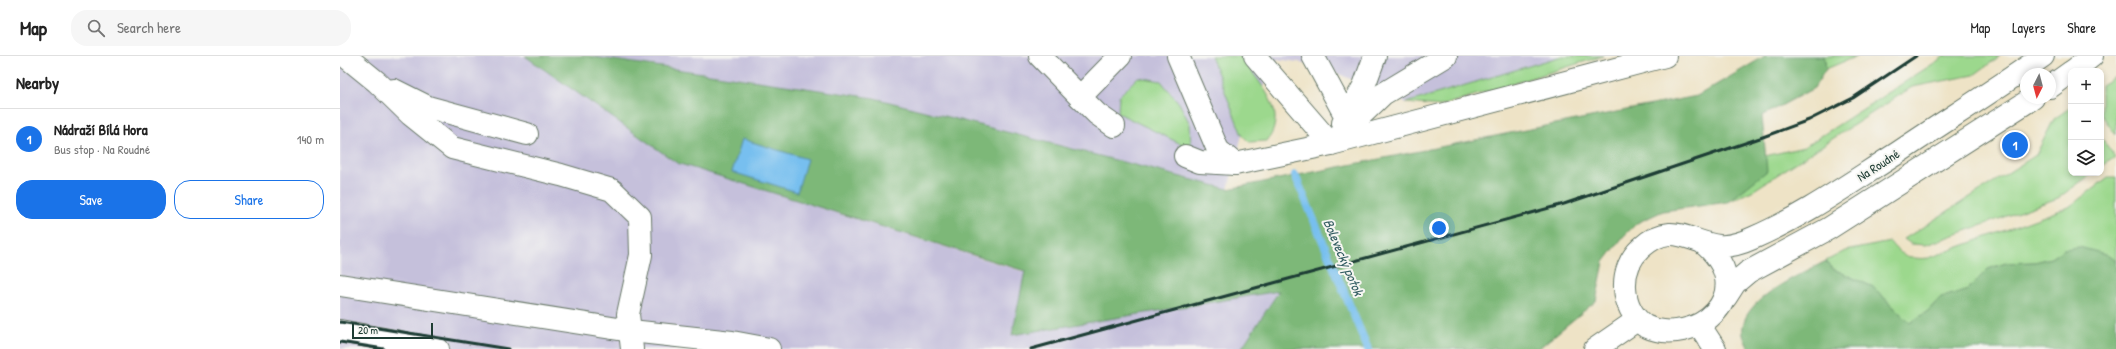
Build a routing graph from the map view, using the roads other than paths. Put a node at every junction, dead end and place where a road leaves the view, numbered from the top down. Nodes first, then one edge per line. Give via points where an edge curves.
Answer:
1 (345, 56) edge
2 (1040, 56) edge
3 (1120, 56) edge
4 (1178, 56) edge
5 (1255, 56) edge
6 (1314, 56) edge
7 (1375, 56) edge
8 (1446, 56) edge
9 (1665, 56) edge
10 (2043, 56) edge
11 (2092, 56) edge
12 (2077, 68) edge
13 (2068, 75) edge
14 (377, 82) junction
15 (2056, 83) edge
16 (1080, 97) junction
17 (2024, 104) edge
18 (1349, 121) junction
19 (1114, 126) dead end
20 (527, 134) dead end
21 (1331, 144) junction
22 (1186, 156) dead end
23 (1235, 164) junction
24 (1702, 242) junction
25 (340, 286) edge
26 (1726, 297) junction
27 (1637, 320) junction
28 (1702, 329) junction
29 (340, 331) edge
30 (631, 340) edge
31 (438, 349) edge
32 (769, 349) edge
33 (1595, 349) edge
34 (1716, 349) edge

1 - 14 main road
2 - 16 main road
3 - 16 main road
4 - 23 main road via 1218,150
5 - 21 main road
6 - 18 main road
7 - 18 main road
8 - 18 main road via 1383,94
9 - 21 main road
10 - 24 main road, Na Roudné via 2006,83 1861,176 1771,230 1732,246
11 - 12 main road
13 - 15 main road
14 - 20 main road via 428,107
14 - 30 main road via 411,115 452,148 612,190 640,217 641,255 628,314
16 - 19 main road
17 - 26 main road, Na Roudné via 1828,229 1748,272 1735,282
18 - 21 main road
21 - 23 main road
22 - 23 main road via 1200,162
24 - 26 main road, Na Roudné via 1713,250 1724,270
24 - 27 main road, Na Roudné via 1681,234 1664,235 1649,241 1633,257 1625,278 1624,289
25 - 30 main road
26 - 28 main road, Na Roudné via 1717,315
27 - 28 main road, Na Roudné via 1653,332 1673,336 1683,336
27 - 33 main road
28 - 34 main road
29 - 31 main road
30 - 32 main road via 732,342

